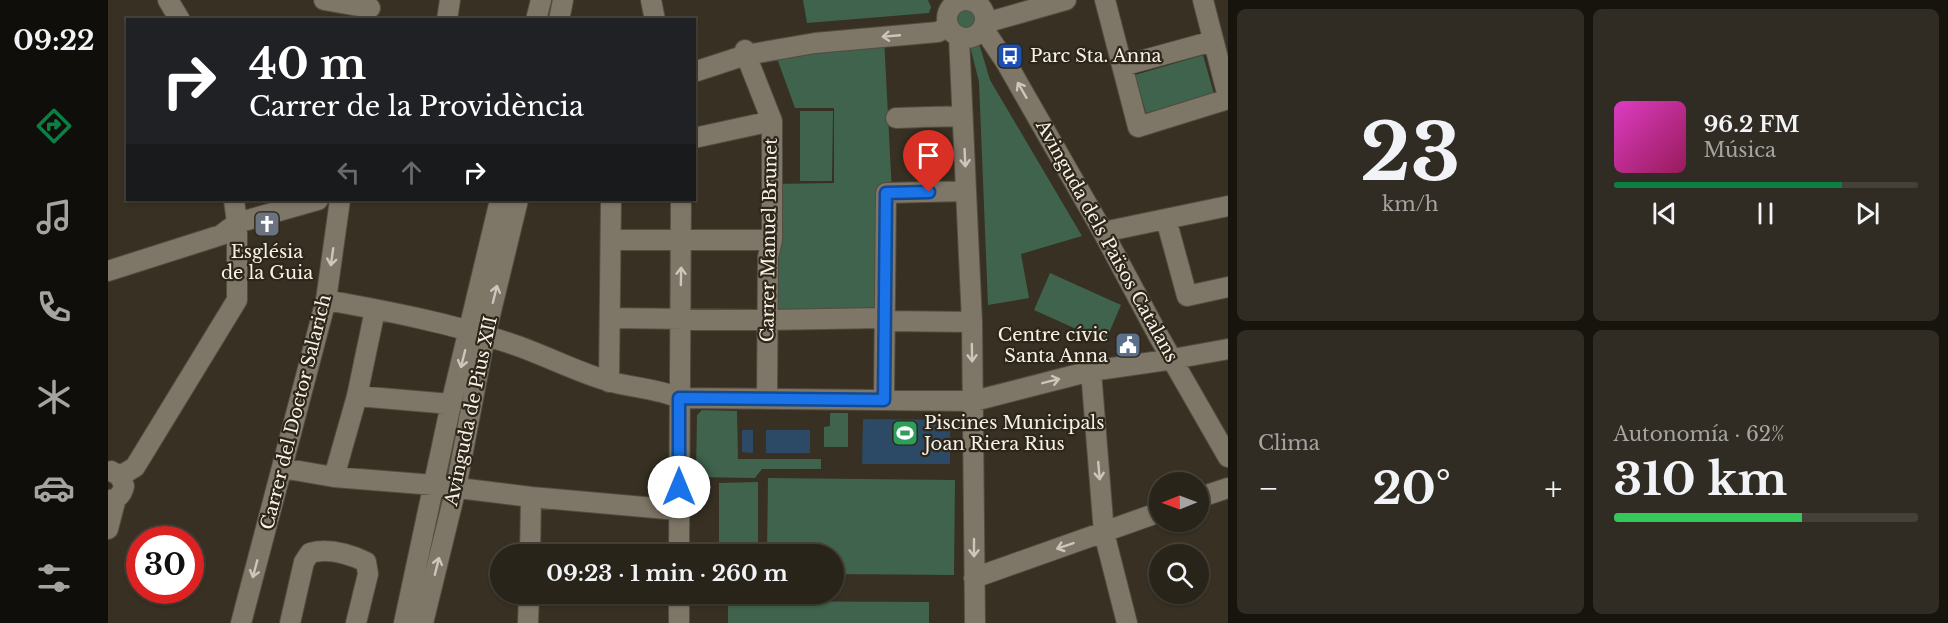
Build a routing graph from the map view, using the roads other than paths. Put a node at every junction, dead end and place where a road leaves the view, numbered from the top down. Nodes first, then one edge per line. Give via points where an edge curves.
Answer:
1 (168, 0) edge
2 (324, 0) edge
3 (450, 0) edge
4 (541, 0) edge
5 (563, 0) edge
6 (651, 0) edge
7 (1017, 0) edge
8 (1066, 0) edge
9 (1104, 0) edge
10 (1203, 0) edge
11 (370, 9) edge
12 (965, 15) edge
13 (179, 18) edge
14 (447, 18) edge
15 (536, 18) edge
16 (559, 18) edge
17 (655, 18) edge
18 (1213, 41) junction
19 (746, 52) junction
20 (1122, 66) junction
21 (696, 71) edge
22 (1228, 98) edge
23 (963, 116) junction
24 (896, 118) dead end
25 (772, 122) junction
26 (696, 138) edge
27 (966, 191) junction
28 (234, 201) edge
29 (314, 201) edge
30 (340, 201) edge
31 (500, 201) edge
32 (518, 201) edge
33 (611, 201) edge
34 (681, 201) edge
35 (1228, 206) edge
36 (1166, 219) junction
37 (237, 223) junction
38 (1103, 232) junction
39 (611, 240) junction
40 (682, 240) junction
41 (772, 240) junction
42 (108, 271) edge
43 (1228, 287) edge
44 (326, 300) junction
45 (375, 310) junction
46 (610, 318) junction
47 (680, 319) junction
48 (767, 320) junction
49 (885, 321) junction
50 (972, 322) junction
51 (477, 333) junction
52 (1158, 334) junction
53 (1228, 349) edge
54 (1174, 359) junction
55 (1147, 363) junction
56 (1091, 371) junction
57 (609, 381) junction
58 (357, 396) junction
59 (679, 398) junction
60 (767, 399) junction
61 (884, 400) junction
62 (974, 401) junction
63 (451, 404) junction
64 (1228, 457) edge
65 (282, 468) junction
66 (114, 473) edge
67 (334, 477) junction
68 (434, 485) junction
69 (456, 488) junction
70 (1228, 488) edge
71 (1209, 494) edge
72 (531, 497) junction
73 (112, 499) edge
74 (678, 510) junction
75 (1149, 516) edge
76 (108, 529) edge
77 (1104, 533) junction
78 (530, 544) edge
79 (679, 544) edge
80 (974, 578) junction
81 (529, 604) edge
82 (679, 604) edge
83 (241, 623) edge
84 (290, 623) edge
85 (357, 623) edge
86 (404, 623) edge
87 (423, 623) edge
88 (528, 623) edge
89 (679, 623) edge
90 (975, 623) edge
91 (1127, 623) edge

1 - 13 street
2 - 11 street
3 - 14 street
4 - 15 street
5 - 16 street
6 - 17 street
7 - 12 street
8 - 12 street
9 - 20 street
10 - 18 street
12 -> 19 street via 938,32
12 - 23 street
38 -> 12 street, Avinguda dels Països Catalans via 988,33
18 - 20 street
18 - 22 street
19 - 21 street
19 - 25 street, Carrer Manuel Brunet
20 - 22 street via 1138,127
23 - 24 street
23 -> 27 street
25 - 26 street
25 - 41 street, Carrer Manuel Brunet
27 - 49 street via 886,193
27 - 50 street
28 - 37 street
29 - 37 street
30 -> 44 street, Carrer del Doctor Salarich
31 - 51 street, Avinguda de Pius XII
51 -> 32 street, Avinguda de Pius XII
33 - 39 street
34 - 40 street
35 - 36 street
36 - 38 street
36 - 43 street via 1187,296
37 - 42 street via 220,235
37 - 66 street via 237,300 135,467
38 - 52 street, Avinguda dels Països Catalans
39 - 40 street
39 - 46 street
40 - 41 street
47 -> 40 street
41 - 48 street, Carrer Manuel Brunet
44 - 45 street
44 - 65 street, Carrer del Doctor Salarich
45 - 51 street
45 - 58 street
46 - 47 street
46 - 57 street
47 - 48 street
47 - 59 street
48 - 49 street
48 - 60 street, Carrer Manuel Brunet
49 - 50 street
49 - 61 street
50 -> 62 street
51 - 57 street
51 -> 63 street, Avinguda de Pius XII
51 - 69 street, Avinguda de Pius XII
52 - 54 street, Avinguda dels Països Catalans
52 - 55 street
53 - 54 street
54 - 55 street
54 - 64 street, Avinguda dels Països Catalans
55 - 56 street
62 -> 56 street
56 -> 77 street
57 - 59 street via 663,391
58 - 63 street
58 - 67 street
59 - 60 street
59 - 74 street
60 - 61 street
61 - 62 street
62 -> 80 street
63 - 68 street, Avinguda de Pius XII
65 - 67 street
65 -> 83 street, Carrer del Doctor Salarich
66 - 73 street via 124,486 120,495
67 - 68 street
68 - 69 street
68 - 86 street, Avinguda de Pius XII
69 - 72 street
87 -> 69 street, Avinguda de Pius XII
70 - 71 street
72 - 74 street
72 - 78 street
73 - 76 street
74 - 79 street
75 - 77 street
77 -> 80 street
77 - 91 street
80 - 90 street
81 - 88 street
82 - 89 street
84 - 85 street via 304,562 310,553 321,550 366,562 368,574

